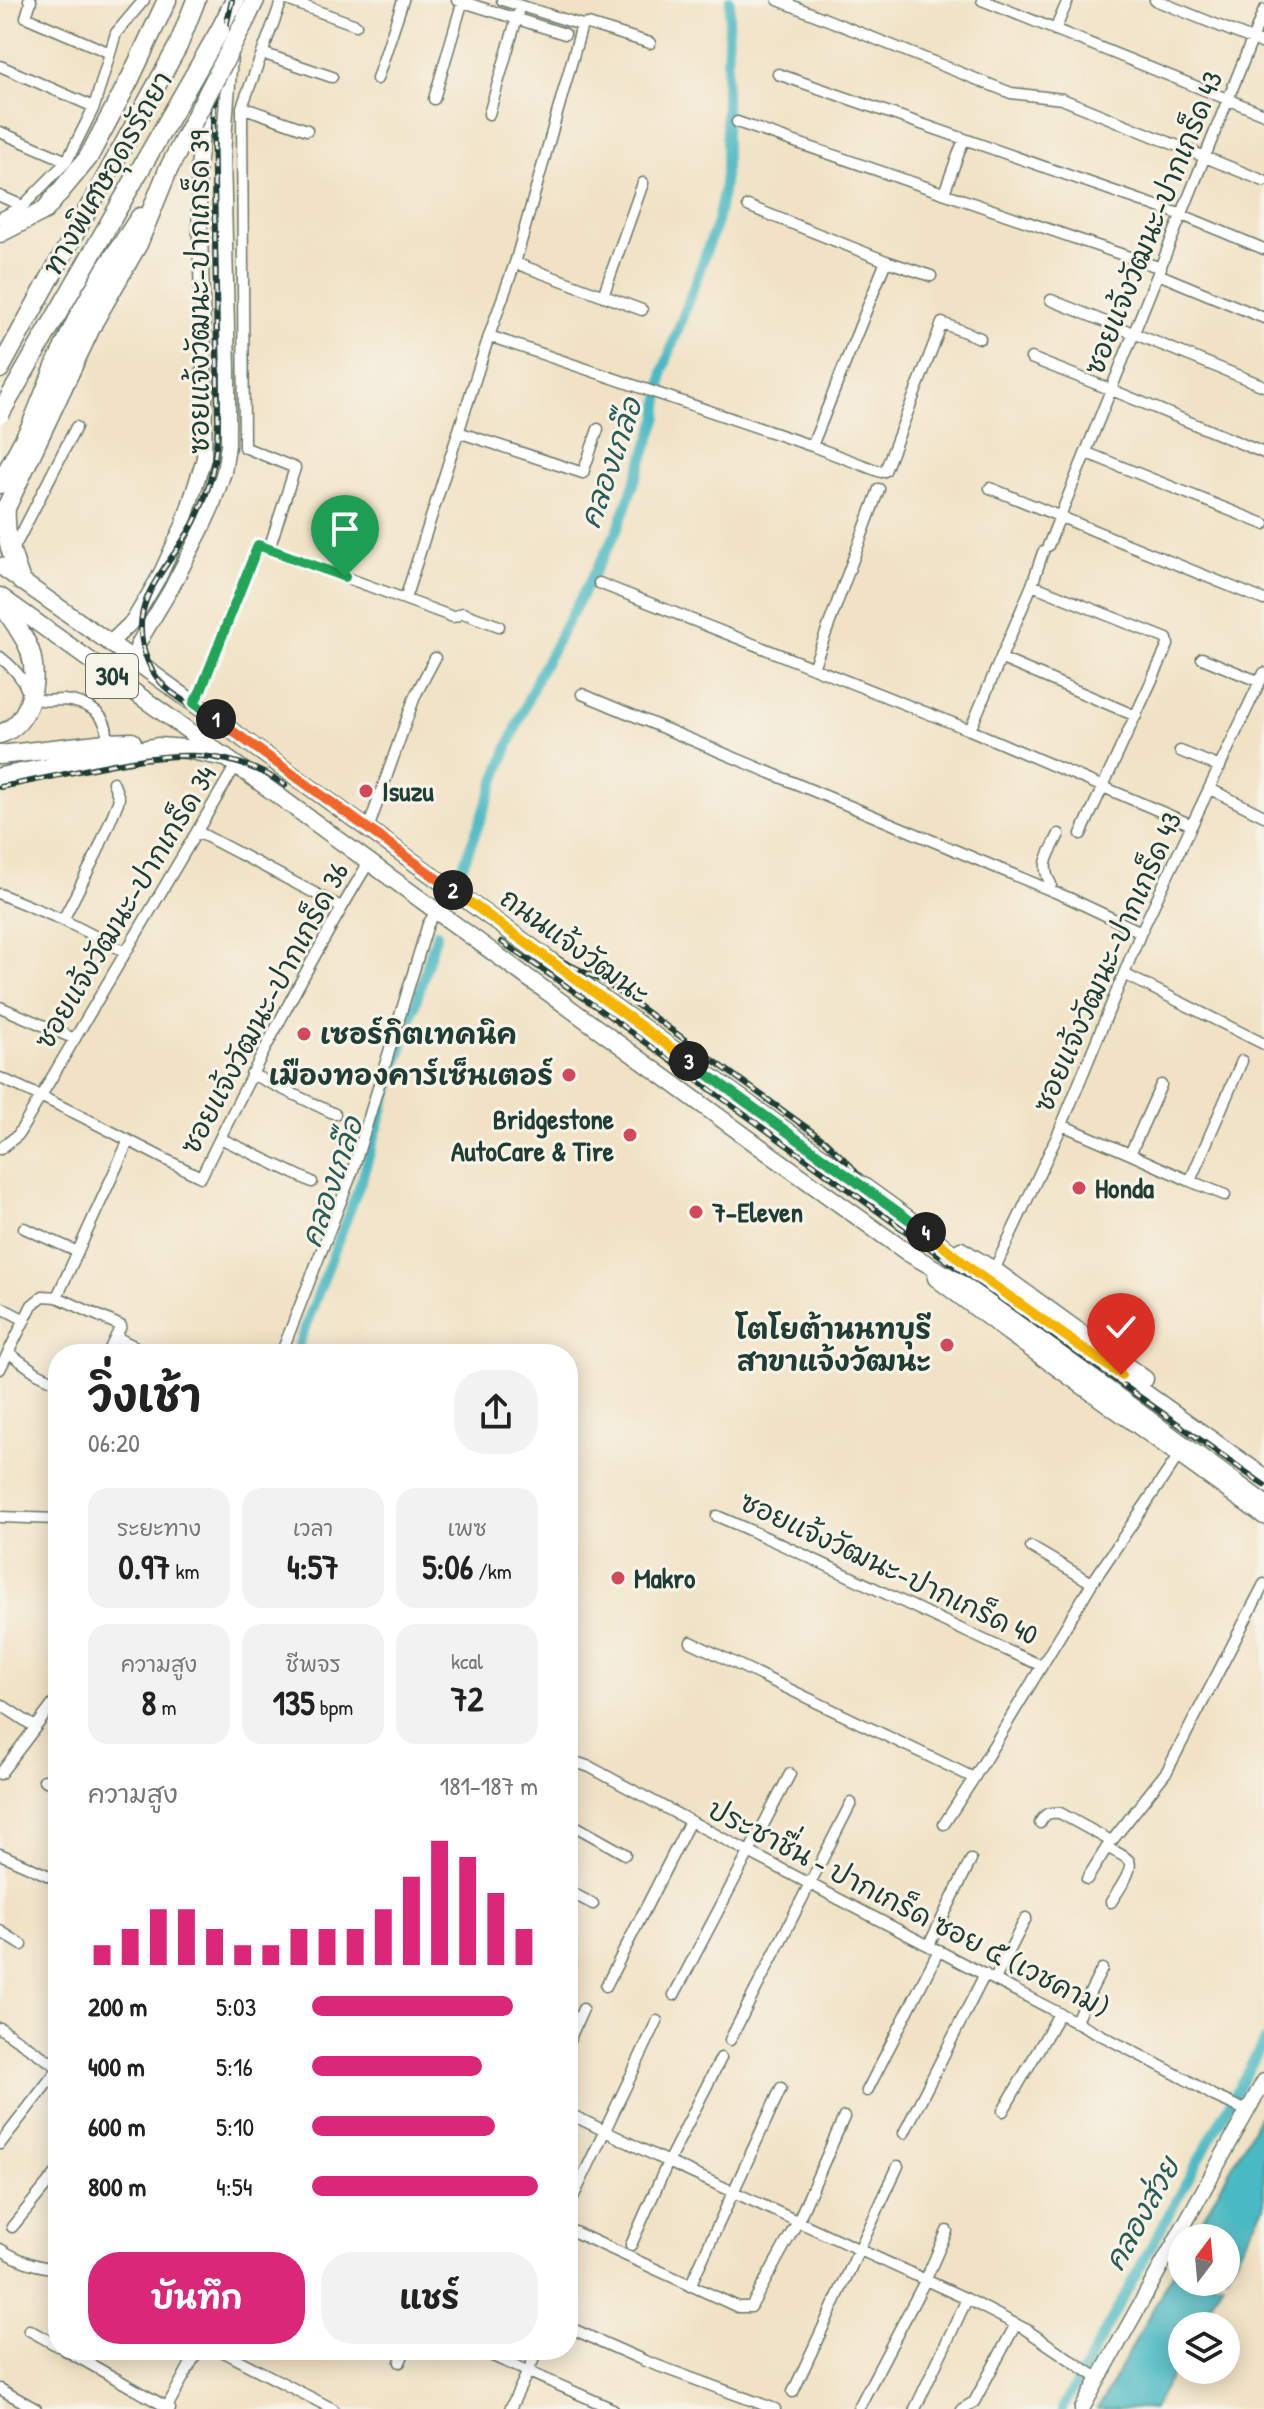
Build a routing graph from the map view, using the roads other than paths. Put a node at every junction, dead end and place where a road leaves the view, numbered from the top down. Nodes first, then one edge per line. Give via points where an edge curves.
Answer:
1 (29, 0) edge
2 (144, 0) edge
3 (167, 0) edge
4 (196, 0) edge
5 (225, 0) edge
6 (235, 0) edge
7 (243, 0) edge
8 (255, 0) edge
9 (284, 0) edge
10 (403, 0) edge
11 (502, 0) edge
12 (778, 0) edge
13 (982, 0) edge
14 (1068, 0) edge
15 (1155, 0) edge
16 (461, 1) edge
17 (520, 10) edge
18 (1264, 10) edge
19 (356, 25) dead end
20 (582, 25) junction
21 (1055, 30) junction
22 (565, 34) dead end
23 (1258, 42) edge
24 (650, 43) dead end
25 (110, 53) junction
26 (262, 53) junction
27 (0, 66) edge
28 (778, 74) dead end
29 (332, 77) dead end
30 (377, 79) dead end
31 (434, 99) dead end
32 (1228, 99) junction
33 (94, 107) junction
34 (242, 107) junction
35 (489, 114) dead end
36 (1264, 114) edge
37 (737, 122) dead end
38 (307, 130) dead end
39 (0, 132) edge
40 (964, 139) junction
41 (1206, 157) junction
42 (67, 161) junction
43 (112, 169) junction
44 (1264, 181) edge
45 (643, 183) dead end
46 (944, 193) junction
47 (0, 196) edge
48 (23, 206) junction
49 (748, 206) dead end
50 (1182, 215) junction
51 (0, 218) edge
52 (0, 233) edge
53 (1264, 249) edge
54 (886, 261) junction
55 (515, 263) junction
56 (1160, 271) junction
57 (931, 276) dead end
58 (603, 296) junction
59 (1051, 300) dead end
60 (642, 310) dead end
61 (1264, 318) edge
62 (1135, 333) junction
63 (489, 336) junction
64 (980, 338) dead end
65 (0, 347) edge
66 (1031, 358) dead end
67 (0, 369) edge
68 (1264, 386) edge
69 (1112, 390) junction
70 (0, 414) edge
71 (76, 427) dead end
72 (598, 429) dead end
73 (458, 432) junction
74 (812, 446) junction
75 (1087, 453) junction
76 (1264, 453) edge
77 (6, 488) edge
78 (990, 488) dead end
79 (879, 489) dead end
80 (1060, 516) junction
81 (1264, 524) edge
82 (269, 549) junction
83 (6, 560) edge
84 (21, 581) joint
85 (599, 583) dead end
86 (1032, 585) junction
87 (0, 599) edge
88 (405, 599) junction
89 (1264, 600) edge
90 (499, 626) dead end
91 (110, 643) junction
92 (0, 657) edge
93 (435, 658) dead end
94 (1202, 658) dead end
95 (1002, 659) junction
96 (134, 660) junction
97 (813, 668) junction
98 (1262, 677) edge
99 (582, 694) dead end
100 (30, 696) junction
101 (1252, 698) junction
102 (194, 703) junction
103 (1264, 706) edge
104 (1136, 716) junction
105 (970, 730) junction
106 (0, 734) edge
107 (106, 743) junction
108 (158, 747) junction
109 (1180, 751) dead end
110 (0, 755) edge
111 (230, 761) junction
112 (1220, 767) junction
113 (0, 777) edge
114 (113, 782) dead end
115 (1102, 787) junction
116 (1210, 789) junction
117 (1264, 816) edge
118 (1192, 825) junction
119 (368, 829) junction
120 (198, 832) junction
121 (1059, 834) dead end
122 (1081, 834) dead end
123 (369, 862) junction
124 (1050, 890) junction
125 (0, 894) edge
126 (341, 907) junction
127 (436, 912) junction
128 (63, 920) junction
129 (1141, 932) junction
130 (126, 952) junction
131 (1124, 974) junction
132 (0, 1007) edge
133 (75, 1039) junction
134 (1264, 1044) edge
135 (1242, 1061) dead end
136 (251, 1074) junction
137 (0, 1078) edge
138 (1161, 1085) dead end
139 (41, 1095) junction
140 (335, 1114) dead end
141 (1062, 1125) junction
142 (220, 1138) junction
143 (128, 1142) junction
144 (0, 1149) edge
145 (1130, 1154) junction
146 (1190, 1181) junction
147 (312, 1182) dead end
148 (1225, 1195) dead end
149 (24, 1228) dead end
150 (924, 1230) junction
151 (78, 1252) junction
152 (994, 1270) junction
153 (57, 1297) junction
154 (0, 1307) edge
155 (25, 1320) junction
156 (116, 1337) junction
157 (112, 1344) edge
158 (130, 1344) edge
159 (285, 1344) edge
160 (9, 1353) junction
161 (0, 1369) edge
162 (48, 1378) edge
163 (1180, 1450) junction
164 (1264, 1464) edge
165 (1264, 1477) edge
166 (1263, 1511) edge
167 (717, 1516) dead end
168 (0, 1517) edge
169 (48, 1519) edge
170 (1031, 1547) dead end
171 (1092, 1583) junction
172 (1264, 1584) edge
173 (691, 1642) dead end
174 (1040, 1665) junction
175 (0, 1704) edge
176 (48, 1711) edge
177 (35, 1727) junction
178 (578, 1763) edge
179 (0, 1774) edge
180 (790, 1774) dead end
181 (974, 1778) junction
182 (44, 1780) dead end
183 (48, 1782) edge
184 (851, 1803) dead end
185 (690, 1821) junction
186 (1040, 1823) dead end
187 (944, 1824) dead end
188 (578, 1828) edge
189 (1109, 1844) junction
190 (748, 1853) junction
191 (0, 1854) edge
192 (625, 1854) dead end
193 (971, 1860) dead end
194 (48, 1876) edge
195 (1087, 1879) dead end
196 (809, 1885) junction
197 (578, 1896) edge
198 (1111, 1902) dead end
199 (593, 1904) dead end
200 (1026, 1918) dead end
201 (0, 1931) edge
202 (22, 1945) dead end
203 (934, 1948) junction
204 (1102, 1969) dead end
205 (990, 1977) junction
206 (606, 1986) dead end
207 (674, 1995) dead end
208 (583, 2009) dead end
209 (1059, 2014) junction
210 (578, 2020) edge
211 (657, 2021) dead end
212 (1075, 2022) junction
213 (0, 2028) edge
214 (730, 2040) dead end
215 (721, 2058) dead end
216 (48, 2061) edge
217 (48, 2081) edge
218 (1264, 2081) edge
219 (781, 2088) dead end
220 (867, 2091) dead end
221 (1244, 2110) junction
222 (1003, 2111) dead end
223 (844, 2117) dead end
224 (578, 2118) edge
225 (606, 2131) junction
226 (904, 2133) dead end
227 (0, 2144) edge
228 (668, 2162) junction
229 (898, 2166) dead end
230 (48, 2183) edge
231 (578, 2188) edge
232 (732, 2192) junction
233 (798, 2221) junction
234 (12, 2227) dead end
235 (947, 2231) dead end
236 (578, 2234) edge
237 (631, 2245) dead end
238 (0, 2249) edge
239 (860, 2250) junction
240 (48, 2268) edge
241 (926, 2279) junction
242 (690, 2286) junction
243 (967, 2299) junction
244 (1016, 2324) junction
245 (29, 2330) dead end
246 (578, 2331) edge
247 (48, 2340) edge
248 (83, 2360) edge
249 (193, 2360) edge
250 (238, 2360) edge
251 (501, 2360) edge
252 (533, 2360) edge
253 (528, 2372) junction
254 (1096, 2377) junction
255 (0, 2389) edge
256 (793, 2392) dead end
257 (167, 2408) edge
258 (36, 2409) edge
259 (333, 2409) edge
260 (510, 2409) edge
261 (613, 2409) edge
262 (775, 2409) edge
263 (858, 2409) edge
264 (915, 2409) edge
265 (962, 2409) edge
266 (1082, 2409) edge

1 - 25 street via 26,17
2 - 25 street via 116,33
3 - 52 highway via 88,158 45,210
4 - 43 highway, ทางพิเศษอุดรรัถยา via 178,46
5 - 91 main road, ซอยแจ้งวัฒนะ-ปากเกร็ด 39 via 212,46 198,168 204,458 183,525 159,577 133,621
6 - 70 highway, ทางพิเศษอุดรรัถยา, bridge
7 - 96 main road, ซอยแจ้งวัฒนะ-ปากเกร็ด 39 via 231,40 223,155 228,371 224,472 201,531
8 - 77 highway, bridge via 43,431
9 - 19 street
9 - 26 street
10 - 30 street
11 - 17 street
12 - 41 street via 1011,93 1062,99
13 - 21 street
14 - 21 street
15 - 23 street
16 - 17 street
16 - 31 street
17 - 20 street
17 - 22 street
17 - 35 street
18 - 23 street, ซอยแจ้งวัฒนะ-ปากเกร็ด 43
20 - 24 street
20 - 55 street
21 - 32 street
23 - 32 street, ซอยแจ้งวัฒนะ-ปากเกร็ด 43
25 - 33 street
26 - 29 street
26 - 34 street
27 - 33 street
28 - 40 street
32 - 36 street
32 - 41 street, ซอยแจ้งวัฒนะ-ปากเกร็ด 43
33 - 42 street
34 - 38 street
34 - 82 street via 244,447 295,468
37 - 46 street
39 - 42 street
40 - 46 street
40 - 50 street
41 - 44 street
41 - 50 street, ซอยแจ้งวัฒนะ-ปากเกร็ด 43
42 - 48 street
43 - 65 highway
43 - 67 highway, ทางพิเศษอุดรรัถยา
45 - 58 street
46 - 56 street
47 - 48 street
48 - 51 street
49 - 54 street
50 - 53 street
50 - 56 street, ซอยแจ้งวัฒนะ-ปากเกร็ด 43
54 - 57 street
54 - 74 street
55 - 58 street
55 - 63 street
56 - 61 street
56 - 62 street, ซอยแจ้งวัฒนะ-ปากเกร็ด 43
58 - 60 street
59 - 62 street
62 - 68 street
62 - 69 street, ซอยแจ้งวัฒนะ-ปากเกร็ด 43
63 - 73 street
63 - 74 street
64 - 74 street via 942,323 885,471
66 - 69 street
69 - 75 street, ซอยแจ้งวัฒนะ-ปากเกร็ด 43
69 - 76 street
71 - 83 street
72 - 73 street via 583,473
73 - 88 street
75 - 80 street, ซอยแจ้งวัฒนะ-ปากเกร็ด 43
75 - 81 street
77 - 83 highway
78 - 80 street
79 - 97 street
80 - 86 street, ซอยแจ้งวัฒนะ-ปากเกร็ด 43
80 - 89 street
82 - 88 street
82 - 102 street via 258,545
83 - 84 highway
84 - 91 main road, ถนนแจ้งวัฒนะ / 304
85 - 97 street
86 - 95 street, ซอยแจ้งวัฒนะ-ปากเกร็ด 43
86 - 104 street via 1167,639
87 - 100 highway via 30,650
87 - 111 main road, ถนนแจ้งวัฒนะ / 304
88 - 90 street via 453,617 463,613
91 - 96 main road, ถนนแจ้งวัฒนะ / 304
92 - 100 street via 12,666
93 - 119 street via 415,696
94 - 98 street
95 - 104 street
95 - 105 street, ซอยแจ้งวัฒนะ-ปากเกร็ด 43
96 - 102 main road, ถนนแจ้งวัฒนะ / 304
97 - 105 street
98 - 101 street, ซอยแจ้งวัฒนะ-ปากเกร็ด 43
99 - 124 street
100 - 106 highway via 23,719
100 - 107 street via 79,703 97,712 107,724
101 - 103 street
101 - 112 street, ซอยแจ้งวัฒนะ-ปากเกร็ด 43
102 - 119 main road, ถนนแจ้งวัฒนะ / 304
104 - 115 street
105 - 115 street
107 - 108 highway
107 - 110 highway
108 - 111 highway
108 - 113 highway
109 - 112 street
111 - 120 street, ซอยแจ้งวัฒนะ-ปากเกร็ด 34
111 - 123 main road, ถนนแจ้งวัฒนะ / 304
112 - 116 street, ซอยแจ้งวัฒนะ-ปากเกร็ด 43
114 - 128 street via 118,802
115 - 118 street
115 - 122 street
116 - 117 street
116 - 118 street, ซอยแจ้งวัฒนะ-ปากเกร็ด 43
118 - 129 street, ซอยแจ้งวัฒนะ-ปากเกร็ด 43
119 - 150 main road, ถนนแจ้งวัฒนะ / 304
120 - 126 street
120 - 130 street, ซอยแจ้งวัฒนะ-ปากเกร็ด 34
121 - 124 street via 1044,867
123 - 126 street, ซอยแจ้งวัฒนะ-ปากเกร็ด 36
123 - 127 main road, ถนนแจ้งวัฒนะ / 304
124 - 129 street
125 - 128 street
126 - 136 street, ซอยแจ้งวัฒนะ-ปากเกร็ด 36
127 - 159 street via 352,1173
127 - 163 main road, ถนนแจ้งวัฒนะ / 304 via 908,1253 966,1286
128 - 130 street
129 - 131 street, ซอยแจ้งวัฒนะ-ปากเกร็ด 43
130 - 133 street, ซอยแจ้งวัฒนะ-ปากเกร็ด 34
131 - 134 street
131 - 141 street, ซอยแจ้งวัฒนะ-ปากเกร็ด 43
132 - 133 street
133 - 139 street, ซอยแจ้งวัฒนะ-ปากเกร็ด 34
135 - 146 street
136 - 140 street
136 - 142 street, ซอยแจ้งวัฒนะ-ปากเกร็ด 36
137 - 139 street
138 - 145 street
139 - 143 street
139 - 144 street, ซอยแจ้งวัฒนะ-ปากเกร็ด 34 via 18,1135
141 - 145 street
141 - 152 street, ซอยแจ้งวัฒนะ-ปากเกร็ด 43
142 - 143 street, ซอยแจ้งวัฒนะ-ปากเกร็ด 36 via 201,1177
142 - 147 street
143 - 151 street
145 - 146 street
146 - 148 street
149 - 151 street
150 - 152 main road, ถนนแจ้งวัฒนะ / 304
150 - 165 main road, ถนนแจ้งวัฒนะ / 304 via 976,1273
151 - 153 street
152 - 164 main road, ถนนแจ้งวัฒนะ / 304
153 - 155 street via 43,1296
153 - 156 street via 121,1326
154 - 155 street
155 - 160 street
156 - 157 street
156 - 158 street
160 - 161 street
160 - 162 street
163 - 166 main road, ถนนแจ้งวัฒนะ / 304
163 - 171 street, ซอยแจ้งวัฒนะ-ปากเกร็ด 40
167 - 174 street, ซอยแจ้งวัฒนะ-ปากเกร็ด 40
168 - 169 street
170 - 171 street
171 - 174 street, ซอยแจ้งวัฒนะ-ปากเกร็ด 40
172 - 189 street via 1167,1771
173 - 181 street
174 - 181 street, ซอยแจ้งวัฒนะ-ปากเกร็ด 40
175 - 177 street
176 - 177 street
177 - 179 street
178 - 185 street, ประชาชื่น - ปากเกร็ด ซอย ๕ (เวชคาม)
180 - 190 street
181 - 187 street, ซอยแจ้งวัฒนะ-ปากเกร็ด 40
182 - 183 street
184 - 196 street
185 - 190 street, ประชาชื่น - ปากเกร็ด ซอย ๕ (เวชคาม)
185 - 206 street
186 - 189 street via 1050,1812 1060,1813
188 - 192 street
189 - 195 street
189 - 198 street via 1131,1865
190 - 196 street, ประชาชื่น - ปากเกร็ด ซอย ๕ (เวชคาม)
190 - 207 street
191 - 194 street
193 - 203 street
196 - 203 street, ประชาชื่น - ปากเกร็ด ซอย ๕ (เวชคาม)
196 - 214 street
197 - 199 street
200 - 205 street
201 - 202 street
203 - 205 street, ประชาชื่น - ปากเกร็ด ซอย ๕ (เวชคาม)
203 - 220 street
204 - 212 street
205 - 209 street, ประชาชื่น - ปากเกร็ด ซอย ๕ (เวชคาม)
205 - 226 street
208 - 210 street
209 - 212 street, ประชาชื่น - ปากเกร็ด ซอย ๕ (เวชคาม)
209 - 222 street
211 - 225 street
212 - 221 street, ประชาชื่น - ปากเกร็ด ซอย ๕ (เวชคาม)
213 - 216 street
215 - 228 street
217 - 227 street
218 - 221 main road
219 - 232 street
221 - 254 main road
223 - 233 street
224 - 225 street
225 - 228 street
225 - 231 street
228 - 232 street
228 - 237 street
229 - 239 street
230 - 234 street
232 - 233 street
232 - 242 street
233 - 239 street
233 - 242 street via 751,2307 738,2307
235 - 241 street
236 - 242 street
238 - 240 street
239 - 241 street
239 - 256 street
241 - 243 street
241 - 263 street
243 - 244 street
243 - 264 street
244 - 254 street
244 - 265 street via 974,2402
245 - 247 street
246 - 262 street
248 - 257 street
249 - 257 street
250 - 259 street
251 - 253 street
252 - 253 street
253 - 260 street
253 - 261 street
254 - 266 main road
255 - 258 street

